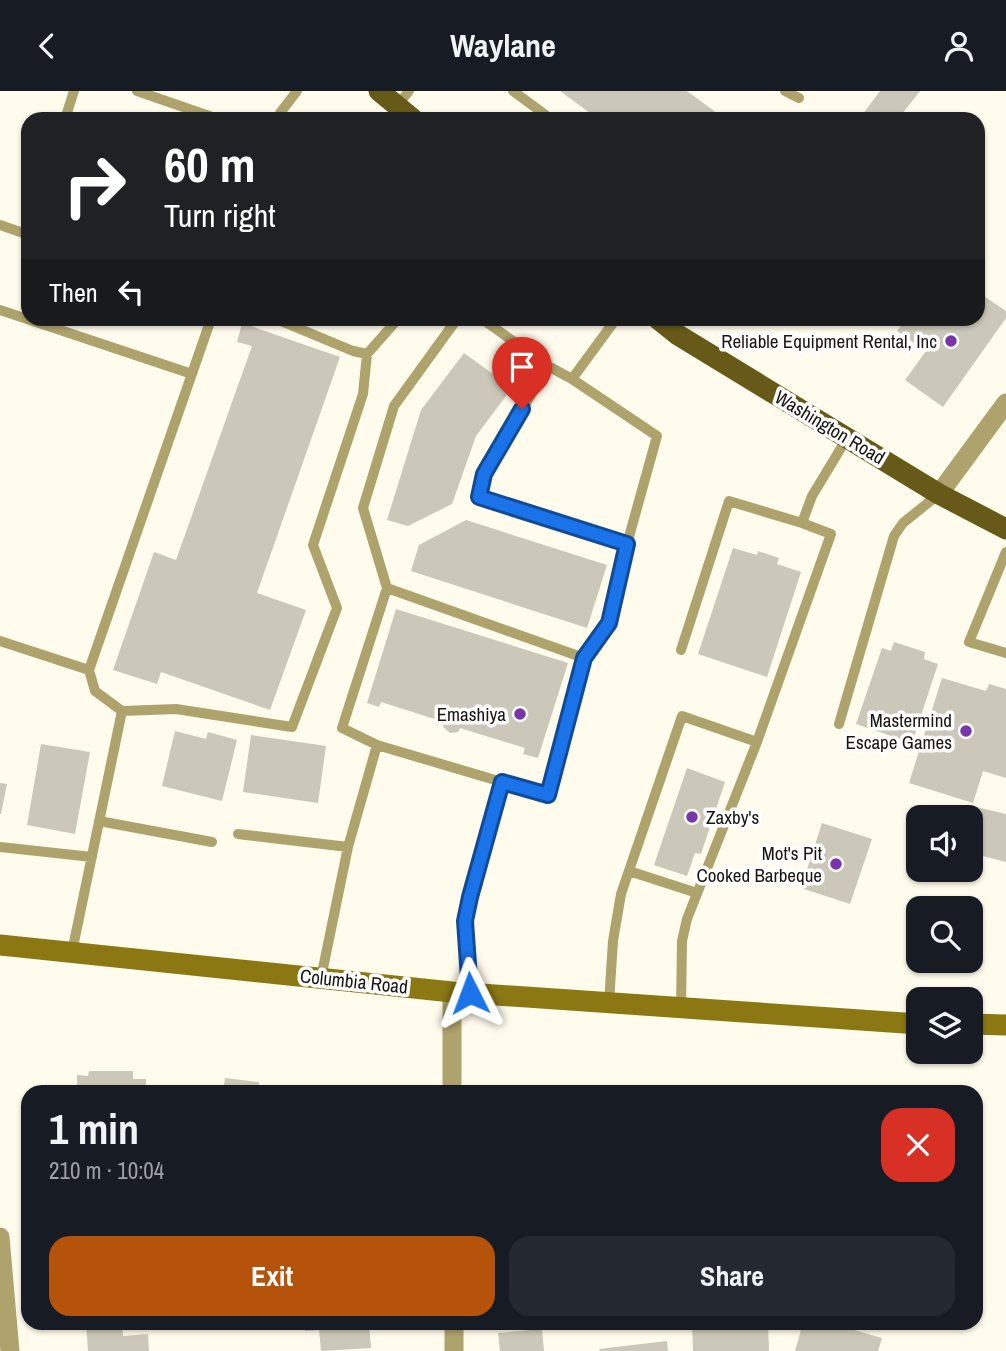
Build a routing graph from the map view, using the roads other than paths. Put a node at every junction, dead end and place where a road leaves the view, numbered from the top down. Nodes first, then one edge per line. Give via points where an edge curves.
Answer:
1 (74, 91) edge
2 (137, 91) edge
3 (298, 91) edge
4 (379, 91) edge
5 (513, 91) edge
6 (785, 91) edge
7 (799, 98) dead end
8 (406, 105) edge
9 (67, 112) edge
10 (198, 112) edge
11 (281, 112) edge
12 (542, 112) edge
13 (0, 225) edge
14 (21, 230) edge
15 (0, 310) edge
16 (21, 317) edge
17 (47, 326) edge
18 (209, 326) edge
19 (293, 326) edge
20 (392, 326) edge
21 (452, 326) edge
22 (492, 326) edge
23 (610, 326) edge
24 (667, 326) edge
25 (368, 354) junction
26 (548, 366) junction
27 (192, 375) junction
28 (572, 379) junction
29 (1006, 403) edge
30 (847, 438) junction
31 (939, 494) junction
32 (802, 523) junction
33 (1006, 529) edge
34 (627, 544) junction
35 (1006, 552) edge
36 (387, 588) junction
37 (0, 642) edge
38 (681, 650) dead end
39 (1006, 653) edge
40 (584, 658) junction
41 (89, 670) junction
42 (122, 711) junction
43 (839, 724) dead end
44 (757, 741) junction
45 (377, 745) junction
46 (502, 782) junction
47 (99, 821) junction
48 (238, 834) dead end
49 (212, 842) dead end
50 (0, 847) edge
51 (348, 847) junction
52 (92, 857) junction
53 (629, 871) junction
54 (697, 893) junction
55 (0, 945) edge
56 (72, 952) junction
57 (321, 978) junction
58 (461, 992) junction
59 (609, 1003) junction
60 (681, 1008) junction
61 (906, 1023) edge
62 (983, 1024) edge
63 (1006, 1025) edge
64 (453, 1085) edge
65 (0, 1237) edge
66 (454, 1330) edge
67 (10, 1351) edge
68 (454, 1351) edge

1 - 9 lane
2 - 10 lane
3 - 11 lane
4 - 8 main road
5 - 12 lane
6 - 7 lane
13 - 14 lane
15 - 16 lane
17 - 27 lane
18 - 27 lane
19 - 25 lane
20 - 25 lane
21 - 36 lane via 394,406 363,509
22 - 26 lane
23 - 28 lane
24 - 30 main road, Washington Road
25 - 42 lane via 363,394 313,545 337,608 292,727 176,709
26 - 28 lane
26 - 34 lane via 484,474 479,497
27 - 41 lane
28 - 34 lane via 657,436
29 - 31 street
30 - 31 main road, Washington Road
30 - 32 lane via 812,496
31 - 33 main road, Washington Road
31 - 43 lane via 894,536
32 - 38 lane via 729,501
32 - 44 lane via 831,534
34 - 40 lane via 609,623
35 - 39 lane via 970,642
36 - 40 lane
36 - 45 lane via 342,728
37 - 41 lane
40 - 46 lane via 548,795
41 - 42 lane via 95,691
42 - 47 lane
44 - 53 lane via 682,716
44 - 54 lane
45 - 46 lane
45 - 51 lane
46 - 58 lane via 465,921
47 - 49 lane
47 - 52 lane
48 - 51 lane
50 - 52 lane
51 - 57 lane
52 - 56 lane
53 - 54 lane
53 - 59 lane via 613,941
54 - 60 lane via 682,941
55 - 56 main road, Columbia Road
56 - 57 main road, Columbia Road
57 - 58 main road, Columbia Road
58 - 59 main road, Columbia Road
58 - 64 street
59 - 60 main road, Columbia Road
60 - 61 main road, Columbia Road
62 - 63 main road
65 - 67 street
66 - 68 street

